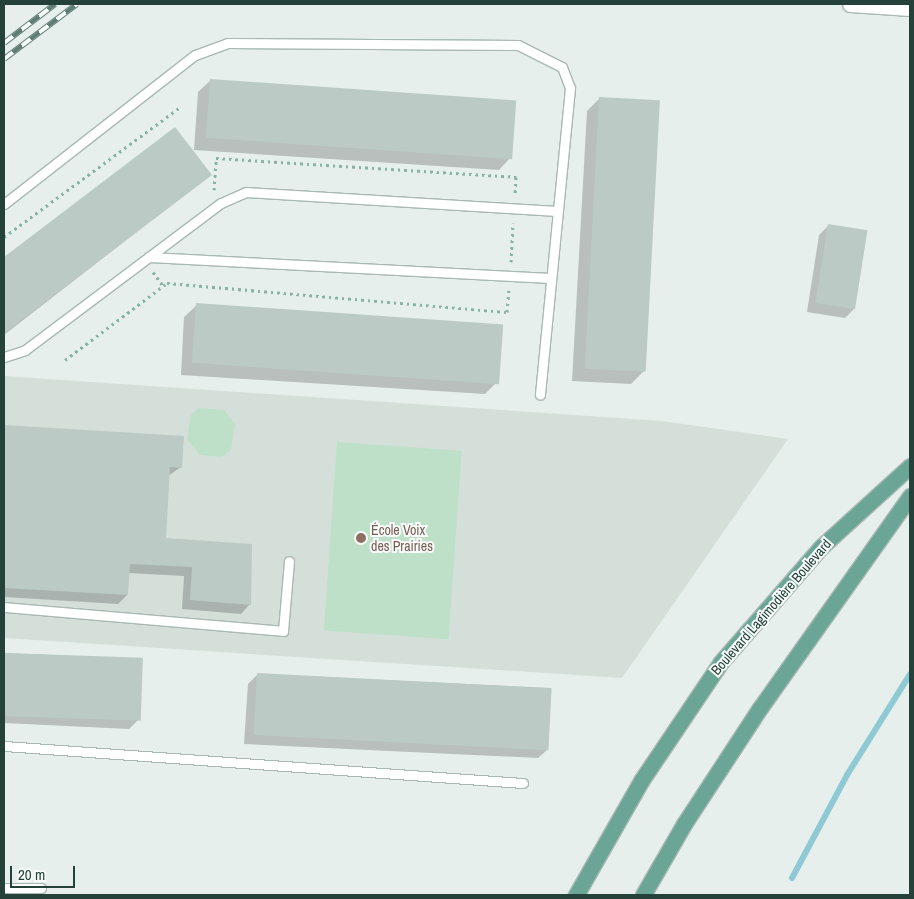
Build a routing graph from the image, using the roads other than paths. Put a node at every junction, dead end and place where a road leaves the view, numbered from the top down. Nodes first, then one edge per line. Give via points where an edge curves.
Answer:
1 (850, 4) edge
2 (910, 8) edge
3 (4, 204) edge
4 (556, 211) junction
5 (149, 257) junction
6 (550, 278) junction
7 (4, 357) edge
8 (540, 395) dead end
9 (910, 466) edge
10 (910, 496) edge
11 (289, 561) dead end
12 (4, 607) edge
13 (4, 746) edge
14 (523, 782) dead end
15 (4, 888) edge
16 (41, 888) dead end
17 (576, 895) edge
18 (643, 895) edge

1 - 2 street
3 - 4 lane via 195,55 228,43 518,45 562,67 570,88
4 - 5 lane via 246,192 221,203
4 - 6 lane
5 - 6 lane
5 - 7 lane via 25,350
6 - 8 lane
9 - 17 main road, Boulevard Lagimodière Boulevard via 822,547 720,662 641,781
10 - 18 main road via 760,708 684,824
11 - 12 lane via 283,631
13 - 14 lane
15 - 16 lane

